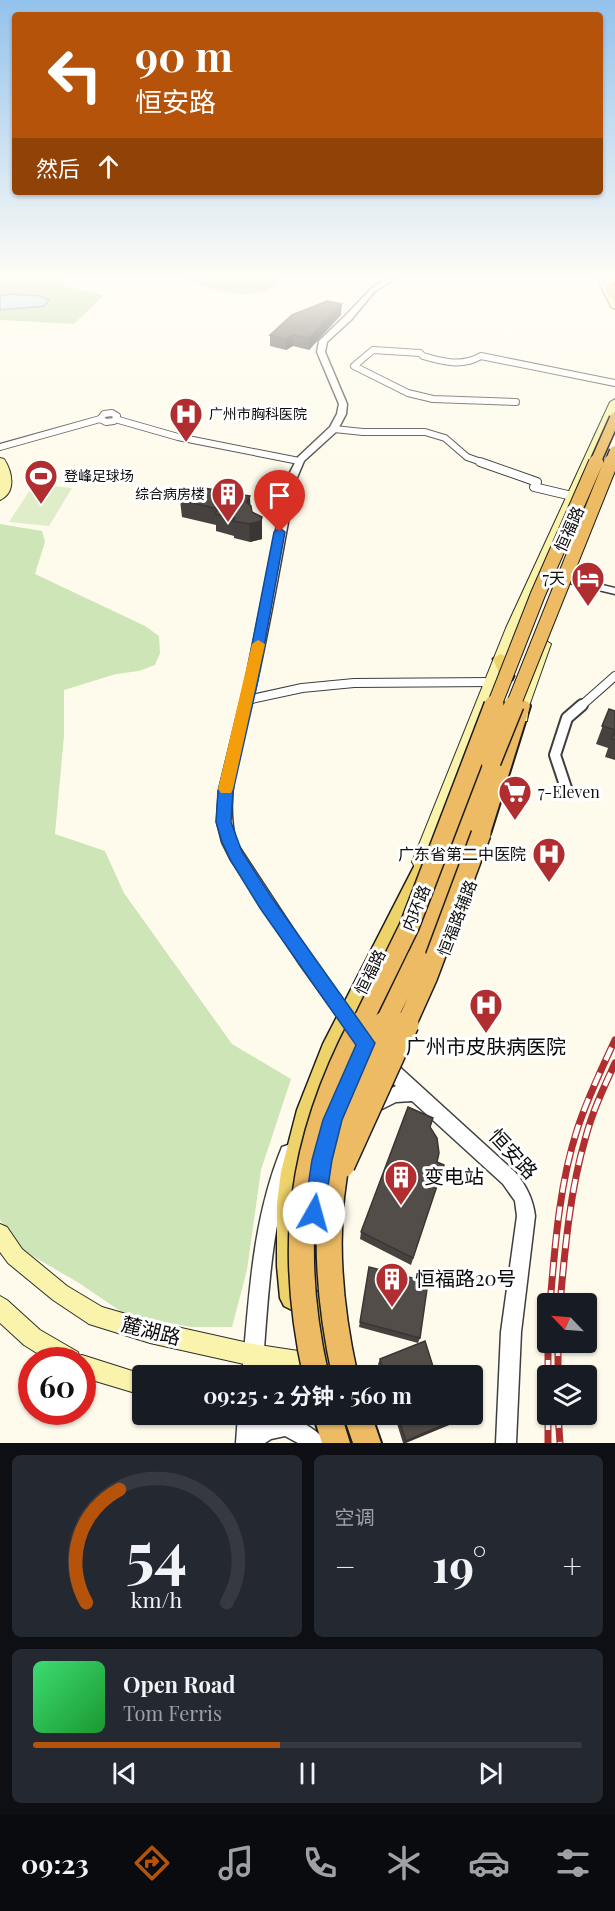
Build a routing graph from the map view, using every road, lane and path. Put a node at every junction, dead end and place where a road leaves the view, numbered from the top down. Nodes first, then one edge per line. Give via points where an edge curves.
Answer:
1 (322, 344) edge
2 (615, 383) edge
3 (516, 402) dead end
4 (615, 402) edge
5 (615, 420) edge
6 (334, 429) junction
7 (0, 447) edge
8 (615, 450) edge
9 (0, 461) edge
10 (299, 461) junction
11 (615, 468) edge
12 (572, 496) junction
13 (0, 497) edge
14 (559, 578) junction
15 (615, 591) edge
16 (500, 659) junction
17 (615, 675) edge
18 (515, 676) junction
19 (491, 682) junction
20 (247, 700) junction
21 (522, 706) junction
22 (567, 791) dead end
23 (402, 905) junction
24 (347, 1018) junction
25 (366, 1043) junction
26 (390, 1070) junction
27 (416, 1092) junction
28 (372, 1107) junction
29 (304, 1116) junction
30 (327, 1140) junction
31 (352, 1149) junction
32 (327, 1228) junction
33 (0, 1234) edge
34 (0, 1306) edge
35 (46, 1347) edge
36 (253, 1365) edge
37 (325, 1365) edge
38 (328, 1365) edge
39 (329, 1365) edge
40 (331, 1365) edge
41 (332, 1365) edge
42 (96, 1370) edge
43 (132, 1381) edge
44 (247, 1425) edge
45 (324, 1425) edge
46 (330, 1425) edge
47 (348, 1425) edge
48 (361, 1425) edge
49 (374, 1425) edge
50 (286, 1426) joint
51 (246, 1443) edge
52 (252, 1443) edge
53 (316, 1443) edge
54 (330, 1443) edge
55 (336, 1443) edge
56 (354, 1443) edge
57 (367, 1443) edge
58 (381, 1443) edge
59 (506, 1443) edge

1 - 6 street via 321,352 343,404
2 - 3 street via 481,356 472,362 453,363 420,353 373,350 354,366 408,393 433,399
4 - 12 main road
5 - 14 main road, 恒福路
5 - 38 highway, 内环路, bridge via 540,590 408,929 322,1113 305,1187 301,1245 303,1305
6 - 10 street
6 - 12 street via 425,432 445,438 467,457 537,482 534,487
7 - 10 street via 100,419 115,419 178,437
8 - 14 main road, 恒福路
8 - 32 highway, 内环路, bridge via 426,935 351,1101 334,1166
9 - 13 main road via 8,475
10 - 20 street, 恒安路 via 288,493
11 - 14 main road, 恒福路辅路
12 - 16 main road
14 - 15 street
14 - 18 main road, 恒福路
14 - 21 main road, 恒福路辅路
16 - 18 main road
16 - 19 main road
17 - 22 street via 567,718 555,754
18 - 21 main road
18 - 23 main road, 恒福路
18 - 25 main road, 恒福路 via 438,894
19 - 20 street via 354,683 302,688
19 - 23 main road
20 - 24 street, 恒安路 via 225,791 226,833 266,903
21 - 26 main road, 恒福路辅路 via 519,734 504,789 461,911
21 - 32 highway, bridge via 481,834 428,976 345,1155
23 - 24 main road, 恒福路
24 - 25 street, 恒安路
24 - 29 main road, 恒福路
25 - 26 street, 恒安路
25 - 30 main road, 恒福路
26 - 27 street, 恒安路
26 - 28 main road, 恒福路辅路
27 - 28 street via 394,1094
27 - 59 street, 恒安路 via 509,1178 524,1200 526,1216 511,1332
28 - 31 main road, 恒福路辅路
29 - 36 street via 267,1216
29 - 37 main road, 恒福路 via 292,1172 287,1255 297,1329
30 - 31 street
30 - 39 main road, 恒福路 via 312,1245 318,1317
31 - 41 main road, 恒福路辅路 via 342,1184
32 - 40 highway, 内环路, bridge
33 - 36 main road, 麓湖路 via 15,1256 60,1293 97,1316
34 - 35 main road via 11,1320
42 - 43 main road
44 - 51 street
45 - 54 main road
46 - 55 highway
47 - 56 main road
48 - 57 highway
49 - 58 main road
50 - 52 street via 256,1436
50 - 53 street

